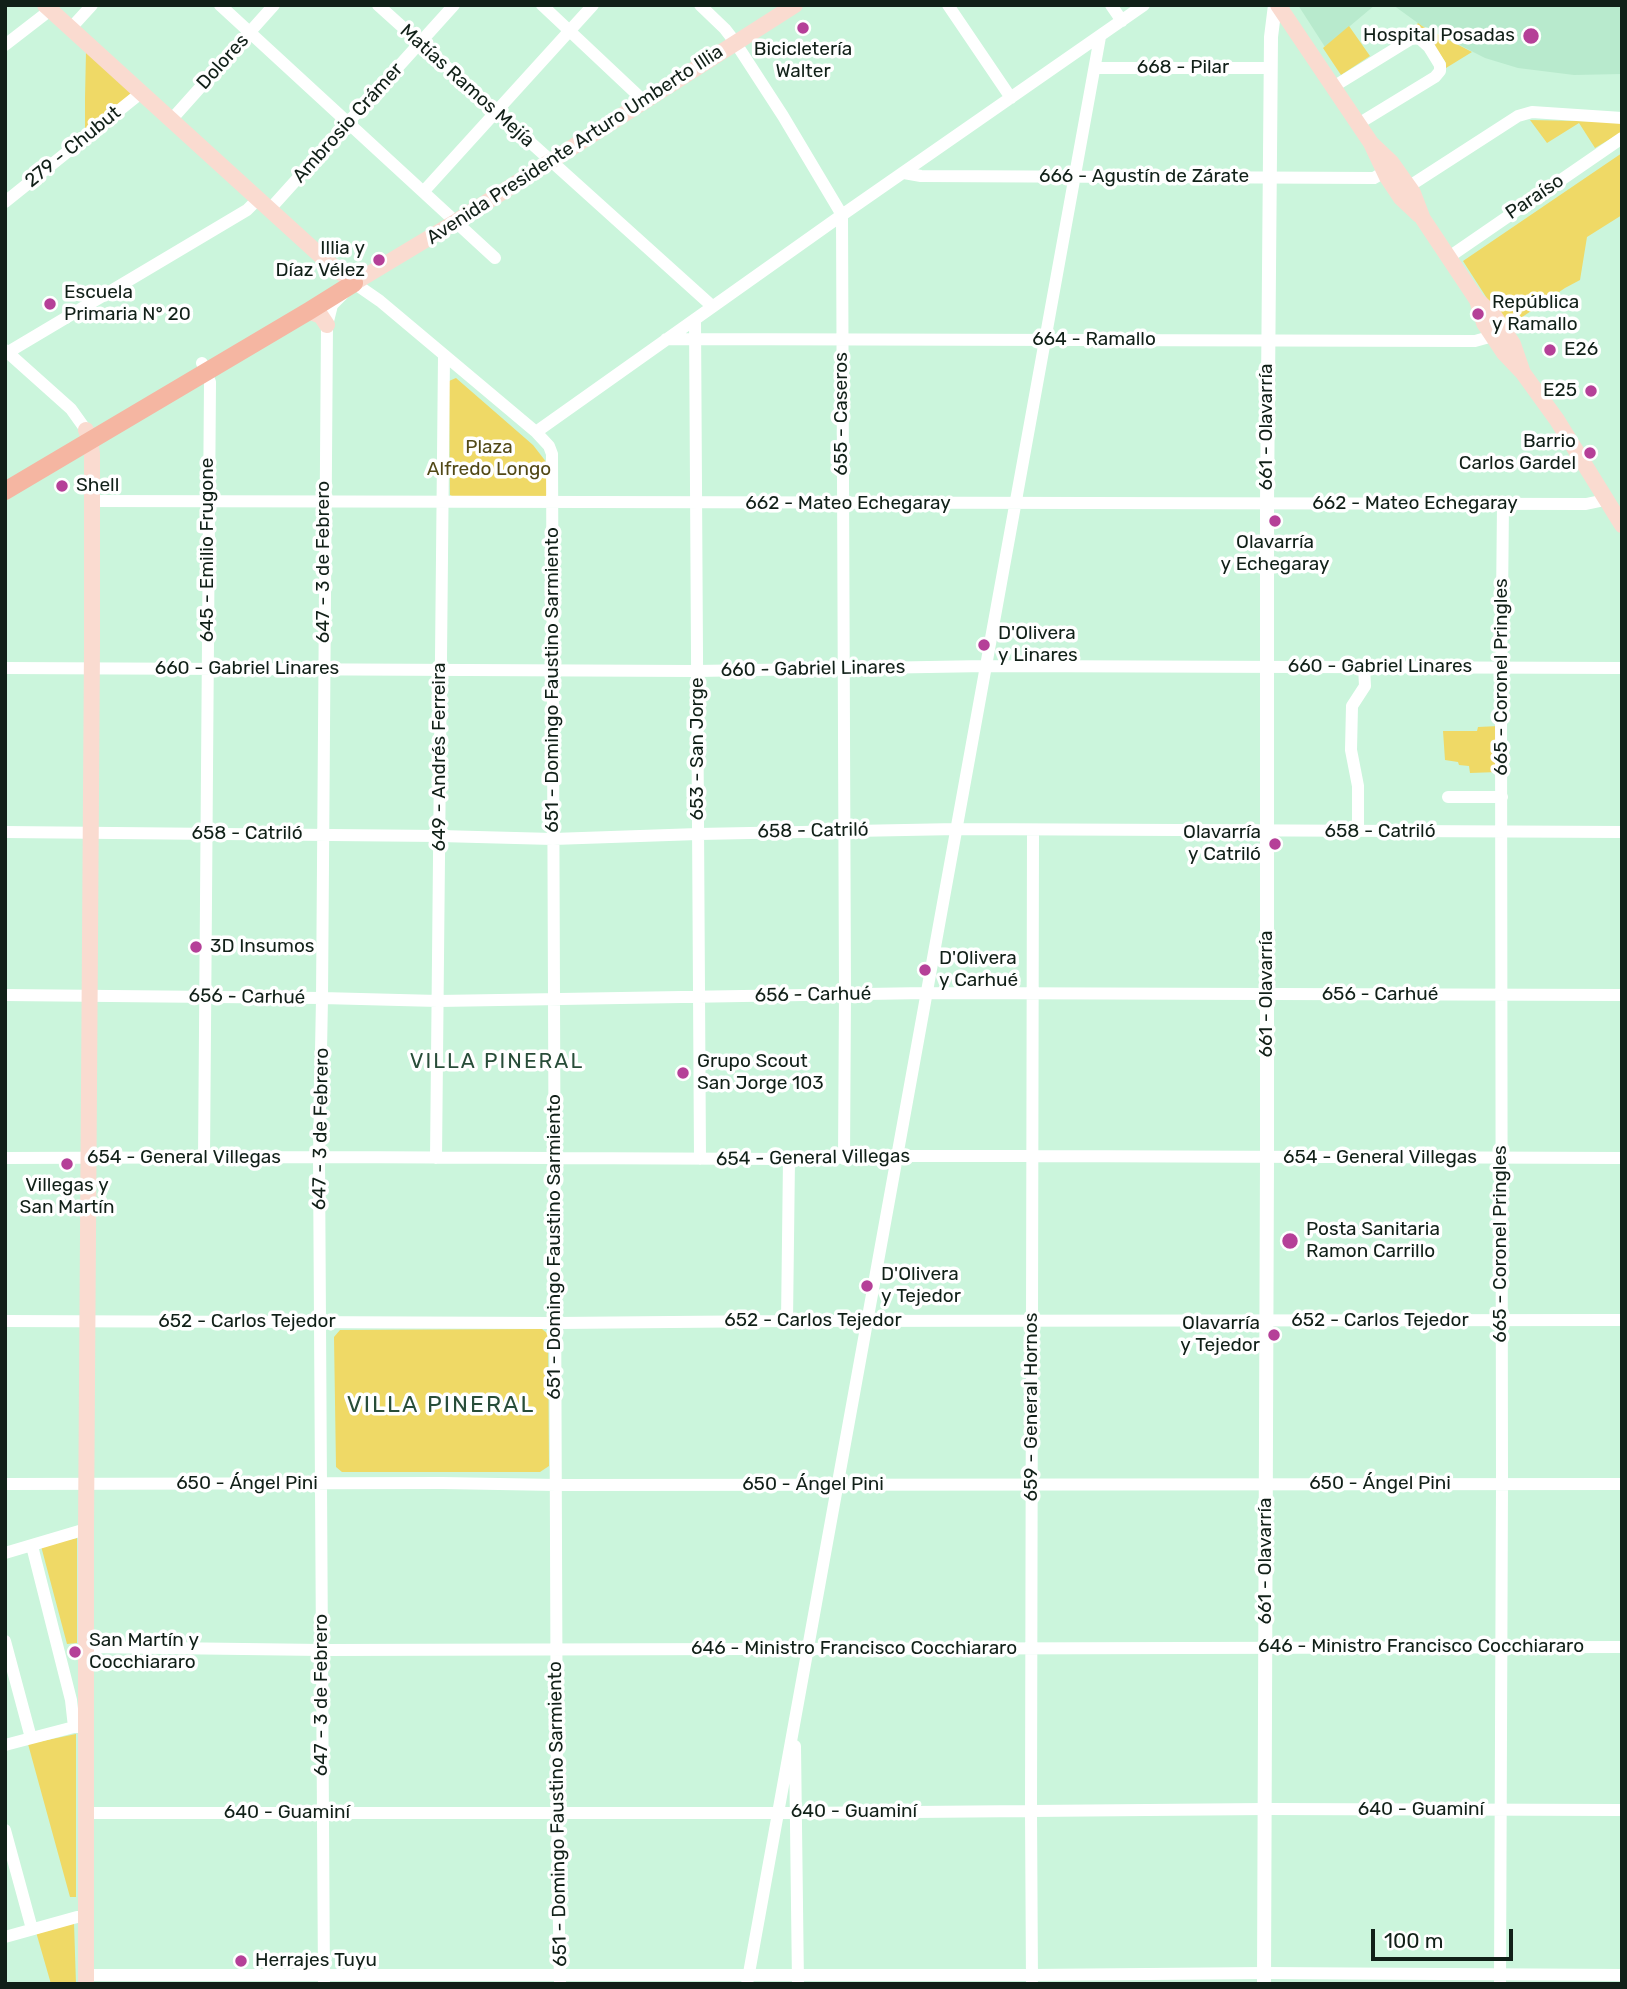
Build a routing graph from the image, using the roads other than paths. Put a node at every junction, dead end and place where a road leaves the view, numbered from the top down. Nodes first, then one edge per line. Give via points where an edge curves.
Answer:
1 (92, 5) edge
2 (220, 5) edge
3 (274, 5) edge
4 (378, 5) edge
5 (454, 5) edge
6 (542, 5) edge
7 (593, 5) edge
8 (700, 5) edge
9 (794, 5) edge
10 (948, 5) edge
11 (1111, 5) edge
12 (1144, 5) edge
13 (1277, 5) edge
14 (44, 7) edge
15 (1122, 21) junction
16 (71, 29) junction
17 (570, 31) junction
18 (250, 32) junction
19 (1100, 37) junction
20 (735, 42) junction
21 (420, 43) junction
22 (5, 45) edge
23 (1095, 68) junction
24 (1271, 68) junction
25 (1334, 88) junction
26 (142, 92) junction
27 (1011, 98) junction
28 (644, 101) junction
29 (495, 112) junction
30 (1622, 118) edge
31 (172, 119) junction
32 (348, 123) junction
33 (1357, 124) junction
34 (1622, 138) edge
35 (1371, 143) junction
36 (550, 161) junction
37 (1384, 172) junction
38 (904, 173) junction
39 (1075, 177) junction
40 (1270, 177) junction
41 (1408, 187) junction
42 (424, 191) junction
43 (5, 202) edge
44 (264, 204) junction
45 (842, 215) junction
46 (1423, 219) junction
47 (457, 221) junction
48 (1448, 257) junction
49 (495, 258) dead end
50 (354, 283) junction
51 (1477, 300) junction
52 (712, 306) junction
53 (309, 311) junction
54 (695, 318) junction
55 (327, 325) junction
56 (1493, 336) junction
57 (666, 339) junction
58 (695, 339) junction
59 (841, 340) junction
60 (1045, 340) junction
61 (1268, 341) junction
62 (6, 352) edge
63 (444, 356) junction
64 (204, 367) junction
65 (1523, 373) junction
66 (559, 416) junction
67 (536, 432) junction
68 (88, 435) junction
69 (552, 454) junction
70 (1587, 467) junction
71 (5, 477) edge
72 (5, 491) edge
73 (1605, 500) junction
74 (91, 501) junction
75 (208, 502) junction
76 (325, 502) junction
77 (443, 502) junction
78 (553, 503) junction
79 (696, 503) junction
80 (1267, 503) junction
81 (842, 504) junction
82 (1015, 504) junction
83 (1503, 504) junction
84 (1622, 509) edge
85 (1622, 524) edge
86 (986, 666) junction
87 (1266, 666) junction
88 (1364, 667) junction
89 (1622, 667) edge
90 (5, 668) edge
91 (207, 668) junction
92 (324, 668) junction
93 (843, 668) junction
94 (1502, 668) junction
95 (92, 669) junction
96 (440, 669) junction
97 (553, 669) junction
98 (697, 671) junction
99 (1448, 797) dead end
100 (1502, 797) junction
101 (957, 830) junction
102 (1033, 830) junction
103 (843, 831) junction
104 (1266, 831) junction
105 (1358, 831) junction
106 (5, 832) edge
107 (1502, 832) junction
108 (1622, 832) edge
109 (91, 833) junction
110 (206, 834) junction
111 (698, 834) junction
112 (323, 835) junction
113 (440, 836) junction
114 (553, 839) junction
115 (926, 993) junction
116 (1032, 993) junction
117 (845, 994) junction
118 (5, 995) edge
119 (1267, 995) junction
120 (1500, 995) junction
121 (1622, 995) edge
122 (90, 996) junction
123 (206, 996) junction
124 (699, 997) junction
125 (322, 998) junction
126 (554, 1000) junction
127 (438, 1001) junction
128 (897, 1156) junction
129 (1032, 1156) junction
130 (319, 1157) junction
131 (5, 1158) edge
132 (88, 1158) junction
133 (204, 1158) junction
134 (436, 1158) junction
135 (1267, 1158) junction
136 (1502, 1158) junction
137 (1622, 1158) edge
138 (555, 1159) junction
139 (700, 1159) junction
140 (844, 1159) junction
141 (789, 1160) junction
142 (1031, 1320) junction
143 (1501, 1320) junction
144 (1622, 1320) edge
145 (5, 1321) edge
146 (87, 1321) junction
147 (787, 1321) junction
148 (868, 1321) junction
149 (1266, 1321) junction
150 (321, 1322) junction
151 (556, 1323) junction
152 (87, 1483) junction
153 (1032, 1483) junction
154 (1502, 1483) junction
155 (5, 1484) edge
156 (1266, 1484) junction
157 (1622, 1484) edge
158 (320, 1485) junction
159 (556, 1485) junction
160 (836, 1485) junction
161 (86, 1529) junction
162 (32, 1546) junction
163 (5, 1553) edge
164 (5, 1641) edge
165 (86, 1647) junction
166 (1266, 1647) junction
167 (1500, 1647) junction
168 (1622, 1647) edge
169 (1032, 1648) junction
170 (557, 1649) junction
171 (807, 1649) junction
172 (322, 1650) junction
173 (795, 1718) junction
174 (80, 1727) junction
175 (31, 1738) junction
176 (5, 1745) edge
177 (1265, 1809) junction
178 (1499, 1810) junction
179 (1622, 1810) edge
180 (1031, 1811) junction
181 (777, 1812) junction
182 (86, 1813) junction
183 (557, 1813) junction
184 (795, 1813) junction
185 (322, 1814) junction
186 (5, 1830) edge
187 (86, 1917) junction
188 (32, 1929) junction
189 (5, 1937) edge
190 (1622, 1975) edge
191 (86, 1979) edge
192 (324, 1979) edge
193 (560, 1979) edge
194 (798, 1979) edge
195 (1032, 1979) edge
196 (1264, 1979) edge
197 (1500, 1979) edge
198 (747, 1980) edge

1 - 16 street
2 - 18 street
3 - 18 street, Dolores
4 - 21 street, Matías Ramos Mejía
5 - 21 street, Ambrosio Crámer
6 - 17 street
7 - 17 street
8 - 20 street
9 - 20 main road, Avenida Presidente Arturo Umberto Illia
10 - 27 street
11 - 15 street
12 - 15 street
13 - 24 street, 661 - Olavarría
13 - 25 main road
14 - 16 main road
14 - 22 street
15 - 19 street
16 - 26 main road
17 - 28 street
17 - 29 street
18 - 31 street, Dolores
18 - 32 street
19 - 23 street
19 - 27 street
20 - 28 main road, Avenida Presidente Arturo Umberto Illia
20 - 45 street
21 - 29 street, Matías Ramos Mejía
21 - 32 street, Ambrosio Crámer
23 - 24 street, 668 - Pilar
23 - 39 street
24 - 40 street, 661 - Olavarría
25 - 33 main road
25 - 33 street via 1411,39 1419,38 1429,47 1440,65 1436,77
26 - 31 main road
26 - 43 street, 279 - Chubut
27 - 38 street
28 - 36 main road, Avenida Presidente Arturo Umberto Illia
29 - 36 street, Matías Ramos Mejía
29 - 42 street
30 - 41 street via 1532,112 1518,116
31 - 44 main road
32 - 42 street
32 - 44 street, Ambrosio Crámer
33 - 35 main road
34 - 48 street, Paraíso
35 - 37 main road
35 - 41 main road
36 - 47 main road, Avenida Presidente Arturo Umberto Illia
36 - 52 street, Matías Ramos Mejía
37 - 40 street, 666 - Agustín de Zárate via 1374,178
37 - 46 main road via 1401,198
38 - 39 street, 666 - Agustín de Zárate
38 - 45 street
39 - 40 street, 666 - Agustín de Zárate
39 - 60 street
40 - 61 street, 661 - Olavarría
41 - 46 main road
42 - 47 street
44 - 50 main road
44 - 62 street, Ambrosio Crámer
45 - 52 street
45 - 59 street, 655 - Caseros
46 - 48 main road
47 - 49 street
47 - 50 main road, Avenida Presidente Arturo Umberto Illia
48 - 51 main road
50 - 53 main road
50 - 55 street, 647 - 3 de Febrero via 332,305
50 - 63 street
50 - 64 main road via 320,295
51 - 56 main road
51 - 65 main road via 1493,313 1513,345
52 - 54 street
53 - 55 main road
53 - 64 main road
54 - 57 street
54 - 58 street
55 - 76 street, 647 - 3 de Febrero
56 - 61 street, 664 - Ramallo via 1475,341
56 - 65 main road
57 - 58 street, 664 - Ramallo
57 - 66 street
58 - 59 street, 664 - Ramallo
58 - 79 street, 653 - San Jorge
59 - 60 street, 664 - Ramallo
59 - 81 street, 655 - Caseros
60 - 61 street, 664 - Ramallo
60 - 82 street
61 - 80 street, 661 - Olavarría
62 - 68 street via 71,409
63 - 67 street
63 - 77 street, 649 - Andrés Ferreira
64 - 68 main road
64 - 75 street, 645 - Emilio Frugone via 210,382
65 - 70 main road
66 - 67 street
66 - 69 street, 651 - Domingo Faustino Sarmiento
67 - 69 street
68 - 71 main road
68 - 72 main road
68 - 74 main road
69 - 78 street, 651 - Domingo Faustino Sarmiento
70 - 73 main road
70 - 84 main road via 1606,483
73 - 83 street, 662 - Mateo Echegaray
73 - 85 main road
74 - 75 street, 662 - Mateo Echegaray
74 - 95 main road
75 - 76 street, 662 - Mateo Echegaray
75 - 91 street, 645 - Emilio Frugone
76 - 77 street, 662 - Mateo Echegaray
76 - 92 street, 647 - 3 de Febrero
77 - 78 street, 662 - Mateo Echegaray
77 - 96 street, 649 - Andrés Ferreira
78 - 79 street, 662 - Mateo Echegaray
78 - 97 street, 651 - Domingo Faustino Sarmiento
79 - 81 street, 662 - Mateo Echegaray
79 - 98 street, 653 - San Jorge
80 - 82 street, 662 - Mateo Echegaray
80 - 83 street, 662 - Mateo Echegaray
80 - 87 street, 661 - Olavarría
81 - 82 street, 662 - Mateo Echegaray
81 - 93 street, 655 - Caseros
82 - 86 street
83 - 94 street, 665 - Coronel Pringles
86 - 87 street, 660 - Gabriel Linares
86 - 93 street, 660 - Gabriel Linares
86 - 101 street
87 - 88 street, 660 - Gabriel Linares
87 - 104 street, 661 - Olavarría
88 - 94 street, 660 - Gabriel Linares
88 - 105 street via 1365,686 1352,706
89 - 94 street, 660 - Gabriel Linares
90 - 95 street, 660 - Gabriel Linares
91 - 92 street, 660 - Gabriel Linares
91 - 95 street, 660 - Gabriel Linares
91 - 110 street, 645 - Emilio Frugone
92 - 96 street, 660 - Gabriel Linares
92 - 112 street, 647 - 3 de Febrero
93 - 98 street, 660 - Gabriel Linares
93 - 103 street, 655 - Caseros
94 - 100 street, 665 - Coronel Pringles
95 - 109 main road
96 - 97 street, 660 - Gabriel Linares
96 - 113 street, 649 - Andrés Ferreira
97 - 98 street, 660 - Gabriel Linares
97 - 114 street, 651 - Domingo Faustino Sarmiento
98 - 111 street, 653 - San Jorge
99 - 100 street
100 - 107 street, 665 - Coronel Pringles
101 - 102 street, 658 - Catriló
101 - 103 street, 658 - Catriló
101 - 115 street
102 - 104 street, 658 - Catriló
102 - 116 street, 659 - General Hornos
103 - 111 street, 658 - Catriló
103 - 117 street, 655 - Caseros
104 - 105 street, 658 - Catriló
104 - 119 street, 661 - Olavarría
105 - 107 street, 658 - Catriló
106 - 109 street, 658 - Catriló
107 - 108 street, 658 - Catriló
107 - 120 street, 665 - Coronel Pringles
109 - 110 street, 658 - Catriló
109 - 122 main road
110 - 112 street, 658 - Catriló
110 - 123 street, 645 - Emilio Frugone
111 - 114 street, 658 - Catriló
111 - 124 street, 653 - San Jorge
112 - 113 street, 658 - Catriló
112 - 125 street, 647 - 3 de Febrero
113 - 114 street, 658 - Catriló
113 - 127 street, 649 - Andrés Ferreira
114 - 126 street, 651 - Domingo Faustino Sarmiento
115 - 116 street, 656 - Carhué
115 - 117 street, 656 - Carhué
115 - 128 street
116 - 119 street, 656 - Carhué
116 - 129 street, 659 - General Hornos
117 - 124 street, 656 - Carhué
117 - 140 street, 655 - Caseros
118 - 122 street, 656 - Carhué
119 - 120 street, 656 - Carhué
119 - 135 street, 661 - Olavarría
120 - 121 street, 656 - Carhué
120 - 136 street, 665 - Coronel Pringles
122 - 123 street, 656 - Carhué
122 - 132 main road
123 - 125 street, 656 - Carhué
123 - 133 street, 645 - Emilio Frugone
124 - 126 street, 656 - Carhué
124 - 139 street, 653 - San Jorge
125 - 127 street, 656 - Carhué
125 - 130 street, 647 - 3 de Febrero
126 - 127 street, 656 - Carhué
126 - 138 street, 651 - Domingo Faustino Sarmiento
127 - 134 street, 649 - Andrés Ferreira
128 - 129 street, 654 - General Villegas
128 - 140 street, 654 - General Villegas
128 - 148 street
129 - 135 street, 654 - General Villegas
129 - 142 street, 659 - General Hornos
130 - 133 street, 654 - General Villegas
130 - 134 street, 654 - General Villegas
130 - 150 street, 647 - 3 de Febrero
131 - 132 street, 654 - General Villegas
132 - 133 street, 654 - General Villegas
132 - 146 main road
134 - 138 street, 654 - General Villegas
135 - 136 street, 654 - General Villegas
135 - 149 street, 661 - Olavarría
136 - 137 street, 654 - General Villegas
136 - 143 street, 665 - Coronel Pringles
138 - 139 street, 654 - General Villegas
138 - 151 street, 651 - Domingo Faustino Sarmiento
139 - 141 street, 654 - General Villegas
140 - 141 street, 654 - General Villegas
141 - 147 street
142 - 148 street, 652 - Carlos Tejedor
142 - 149 street, 652 - Carlos Tejedor
142 - 153 street, 659 - General Hornos
143 - 144 street, 652 - Carlos Tejedor
143 - 149 street, 652 - Carlos Tejedor
143 - 154 street, 665 - Coronel Pringles
145 - 146 street, 652 - Carlos Tejedor
146 - 150 street, 652 - Carlos Tejedor
146 - 152 main road
147 - 148 street, 652 - Carlos Tejedor
147 - 151 street, 652 - Carlos Tejedor
148 - 160 street
149 - 156 street, 661 - Olavarría
150 - 151 street, 652 - Carlos Tejedor
150 - 158 street, 647 - 3 de Febrero
151 - 159 street, 651 - Domingo Faustino Sarmiento
152 - 155 street, 650 - Ángel Pini
152 - 158 street, 650 - Ángel Pini
152 - 161 main road
153 - 156 street, 650 - Ángel Pini
153 - 160 street, 650 - Ángel Pini
153 - 169 street, 659 - General Hornos
154 - 156 street, 650 - Ángel Pini
154 - 157 street, 650 - Ángel Pini
154 - 167 street, 665 - Coronel Pringles
156 - 166 street, 661 - Olavarría
158 - 159 street, 650 - Ángel Pini
158 - 172 street, 647 - 3 de Febrero
159 - 160 street, 650 - Ángel Pini
159 - 170 street, 651 - Domingo Faustino Sarmiento
160 - 171 street
161 - 162 street
161 - 165 main road
162 - 163 street
162 - 174 street
164 - 175 street
165 - 172 street, 646 - Ministro Francisco Cocchiararo
165 - 174 main road
166 - 167 street, 646 - Ministro Francisco Cocchiararo
166 - 169 street, 646 - Ministro Francisco Cocchiararo
166 - 177 street, 661 - Olavarría
167 - 168 street, 646 - Ministro Francisco Cocchiararo
167 - 178 street, 665 - Coronel Pringles
169 - 171 street, 646 - Ministro Francisco Cocchiararo
169 - 180 street, 659 - General Hornos
170 - 171 street, 646 - Ministro Francisco Cocchiararo
170 - 172 street, 646 - Ministro Francisco Cocchiararo
170 - 183 street, 651 - Domingo Faustino Sarmiento
171 - 173 street
172 - 185 street, 647 - 3 de Febrero
173 - 181 street
173 - 184 street
174 - 175 street
174 - 182 main road
175 - 176 street
177 - 178 street, 640 - Guaminí
177 - 180 street, 640 - Guaminí
177 - 196 street, 661 - Olavarría
178 - 179 street, 640 - Guaminí
178 - 197 street, 665 - Coronel Pringles
180 - 184 street, 640 - Guaminí
180 - 195 street, 659 - General Hornos
181 - 183 street, 640 - Guaminí
181 - 184 street, 640 - Guaminí
181 - 198 street
182 - 185 street, 640 - Guaminí
182 - 187 main road
183 - 185 street, 640 - Guaminí
183 - 193 street, 651 - Domingo Faustino Sarmiento
184 - 194 street
185 - 192 street, 647 - 3 de Febrero
186 - 188 street
187 - 188 street
187 - 191 main road
188 - 189 street
190 - 197 street
191 - 192 street
192 - 193 street
193 - 198 street
194 - 195 street
194 - 198 street
195 - 196 street
196 - 197 street

